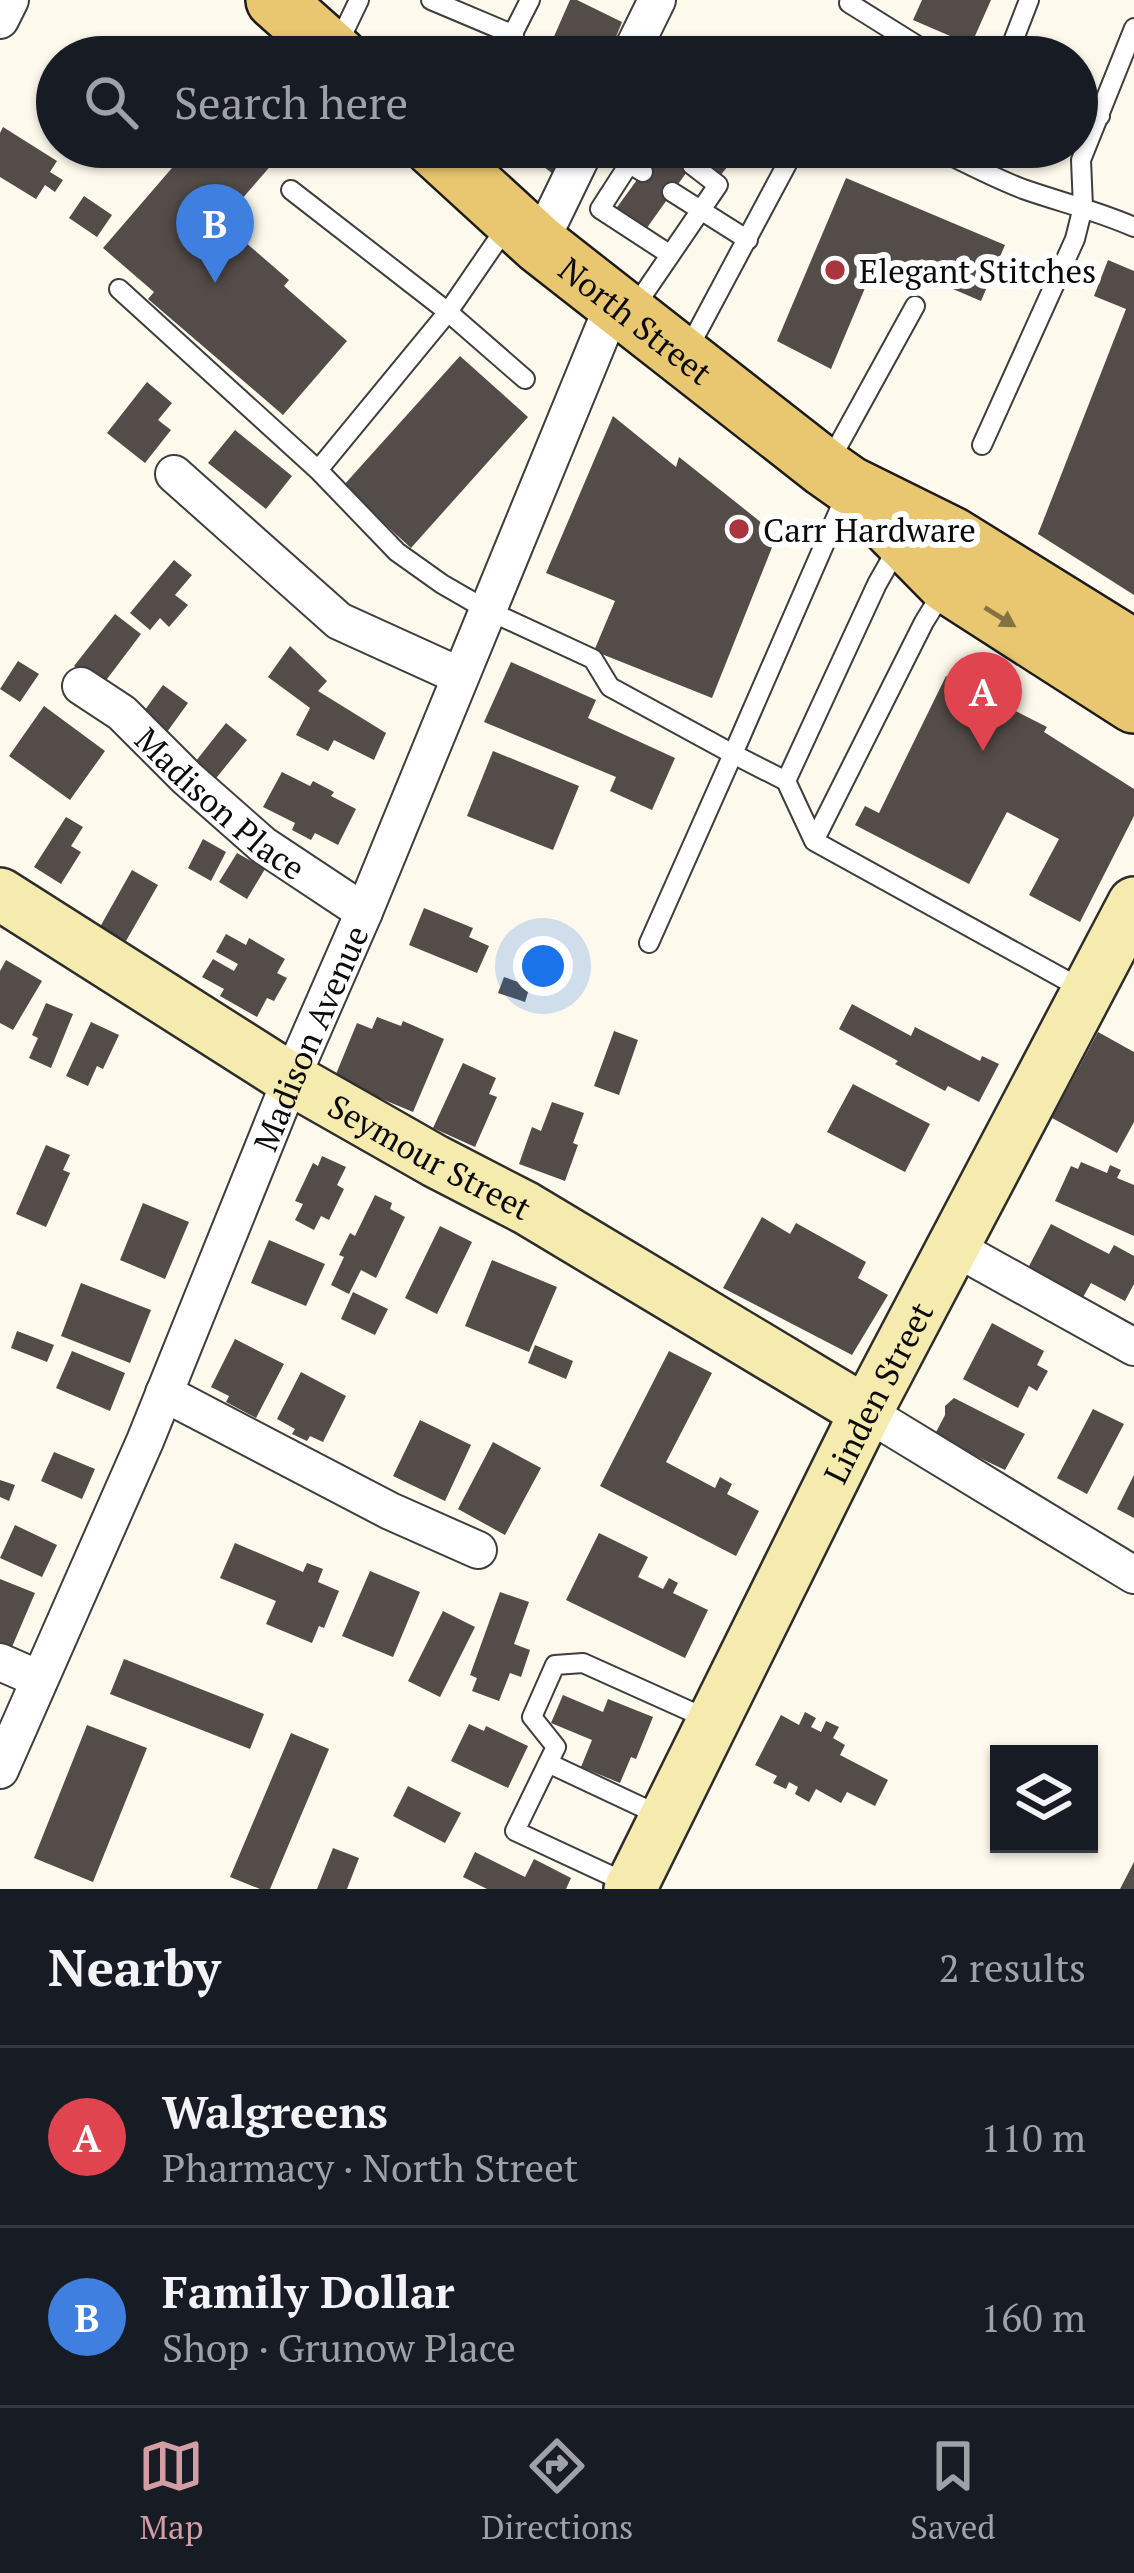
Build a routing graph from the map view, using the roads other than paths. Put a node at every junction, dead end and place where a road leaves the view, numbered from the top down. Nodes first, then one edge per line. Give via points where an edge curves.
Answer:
1 (10, 0) edge
2 (274, 0) edge
3 (431, 0) edge
4 (530, 0) edge
5 (657, 0) edge
6 (1030, 0) edge
7 (850, 3) dead end
8 (0, 20) edge
9 (1134, 28) edge
10 (347, 30) edge
11 (514, 34) joint
12 (639, 36) edge
13 (902, 36) edge
14 (1015, 36) edge
15 (1100, 116) joint
16 (1098, 121) edge
17 (458, 168) edge
18 (571, 168) edge
19 (632, 168) edge
20 (696, 168) edge
21 (785, 168) edge
22 (974, 168) edge
23 (1081, 168) edge
24 (291, 190) dead end
25 (672, 192) dead end
26 (1082, 207) junction
27 (699, 210) junction
28 (1134, 227) edge
29 (525, 232) junction
30 (748, 240) junction
31 (669, 254) junction
32 (119, 289) dead end
33 (915, 306) dead end
34 (622, 309) junction
35 (448, 312) junction
36 (683, 357) junction
37 (525, 379) dead end
38 (982, 445) dead end
39 (318, 470) junction
40 (174, 474) dead end
41 (837, 477) junction
42 (903, 539) junction
43 (947, 584) junction
44 (487, 610) junction
45 (1134, 649) edge
46 (460, 676) junction
47 (81, 686) dead end
48 (1134, 704) edge
49 (733, 754) junction
50 (786, 781) junction
51 (814, 841) junction
52 (0, 894) edge
53 (1134, 903) edge
54 (364, 912) junction
55 (649, 943) dead end
56 (1087, 992) junction
57 (291, 1079) junction
58 (954, 1247) junction
59 (1134, 1347) edge
60 (164, 1393) junction
61 (866, 1412) junction
62 (478, 1550) dead end
63 (1134, 1575) edge
64 (0, 1661) edge
65 (39, 1679) junction
66 (712, 1720) junction
67 (548, 1763) junction
68 (0, 1770) edge
69 (665, 1818) junction
70 (631, 1887) edge

1 - 8 street
2 - 10 main road
3 - 11 lane
4 - 11 lane
5 - 12 street
6 - 14 lane
7 - 13 lane
9 - 15 lane
15 - 16 lane
17 - 29 main road, North Street
18 - 29 street
19 - 31 lane via 600,209
20 - 27 lane via 718,184
21 - 30 lane
22 - 26 lane
23 - 26 lane
24 - 35 lane
25 - 27 lane
26 - 28 lane
26 - 38 lane
27 - 30 lane
27 - 31 lane
29 - 34 main road, North Street
29 - 35 lane
30 - 36 lane
31 - 34 lane
32 - 39 lane
33 - 41 lane
34 - 36 main road, North Street
34 - 44 street, Madison Avenue
35 - 37 lane
35 - 39 lane
36 - 41 main road, North Street
39 - 44 lane via 397,552
40 - 46 street via 339,621
41 - 42 main road, North Street
41 - 45 main road, North Street via 952,536
41 - 49 lane
42 - 43 main road, North Street
42 - 50 lane
43 -> 48 main road, North Street
43 - 51 lane
44 - 46 street, Madison Avenue
44 - 49 lane via 593,659 610,687
46 - 54 street, Madison Avenue
47 - 54 street, Madison Place via 122,713 263,845
49 - 50 lane
49 - 55 lane
50 - 51 lane
51 - 56 lane
52 - 57 street, Seymour Street
53 - 56 street, Linden Street
54 - 57 street, Madison Avenue
56 - 58 street, Linden Street
57 - 60 street, Madison Avenue
57 - 61 street, Seymour Street via 526,1208
58 - 59 street
58 - 61 street, Linden Street
60 - 62 street
60 - 65 street, Madison Avenue
61 - 63 street
61 - 66 street, Linden Street
64 - 65 street
65 - 68 street, Madison Avenue
66 - 67 lane via 583,1663 555,1666 532,1717 556,1747
66 - 69 street, Linden Street
67 - 69 lane
67 - 70 lane via 515,1831
69 - 70 street, Linden Street

